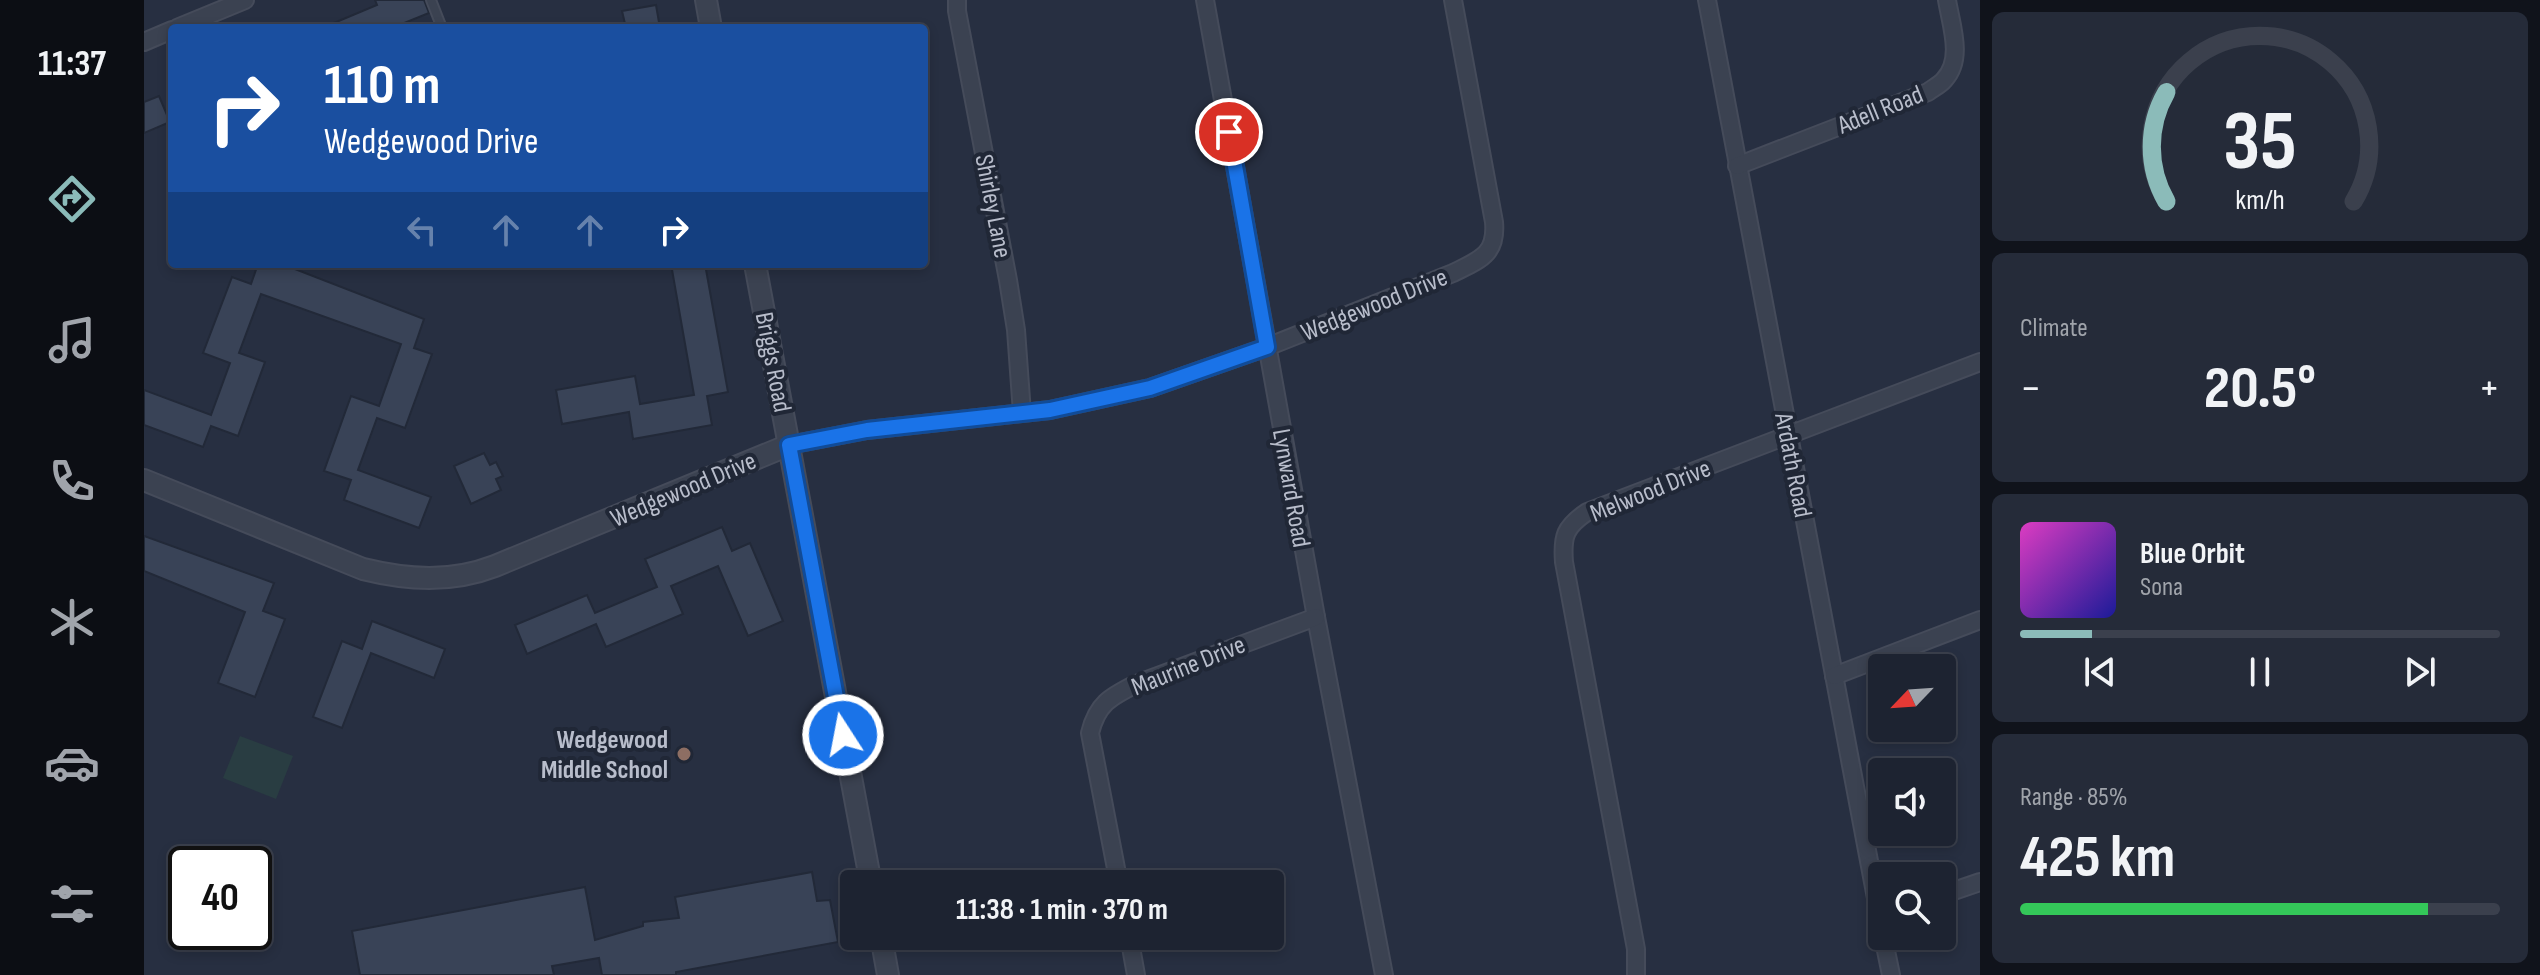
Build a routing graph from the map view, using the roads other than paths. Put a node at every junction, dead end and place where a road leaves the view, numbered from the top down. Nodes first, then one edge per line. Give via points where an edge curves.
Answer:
1 (245, 0) edge
2 (431, 0) edge
3 (706, 0) edge
4 (957, 0) edge
5 (1205, 0) edge
6 (1453, 0) edge
7 (1707, 0) edge
8 (1947, 0) edge
9 (187, 24) edge
10 (440, 24) edge
11 (710, 24) edge
12 (168, 32) edge
13 (144, 42) edge
14 (1737, 166) junction
15 (756, 268) edge
16 (1267, 347) junction
17 (1980, 362) edge
18 (1022, 413) junction
19 (1789, 436) junction
20 (789, 445) junction
21 (144, 480) edge
22 (1316, 617) junction
23 (1980, 620) edge
24 (1834, 676) junction
25 (1870, 862) edge
26 (868, 870) edge
27 (1116, 870) edge
28 (1980, 882) edge
29 (1956, 890) edge
30 (884, 950) edge
31 (1132, 950) edge
32 (1886, 950) edge
33 (888, 975) edge
34 (1136, 975) edge
35 (1384, 975) edge
36 (1636, 975) edge
37 (1891, 975) edge

1 - 9 street
2 - 10 lane
3 - 11 street
4 - 18 street, Shirley Lane via 1016,330
5 - 16 street, Lynward Road
6 - 16 street, Wedgewood Drive via 1494,222 1491,248 1482,259 1453,273
7 - 14 street, Ardath Road
8 - 14 street, Adell Road via 1955,43 1954,63 1944,80 1928,92
12 - 13 street
14 - 19 street, Ardath Road
15 - 20 street, Briggs Road
16 - 18 street, Wedgewood Drive via 1150,388
16 - 22 street, Lynward Road
17 - 19 street, Melwood Drive
18 - 20 street, Wedgewood Drive via 867,430
19 - 24 street, Ardath Road
19 - 36 street, Melwood Drive via 1587,512 1571,524 1563,542 1636,949
20 - 21 street, Wedgewood Drive via 495,566 446,578 363,569
20 - 26 street, Briggs Road
22 - 27 street, Maurine Drive via 1136,684 1094,714 1090,733
22 - 35 street, Lynward Road
23 - 24 street
24 - 25 street, Ardath Road
28 - 29 street
30 - 33 street
31 - 34 street
32 - 37 street, Ardath Road

